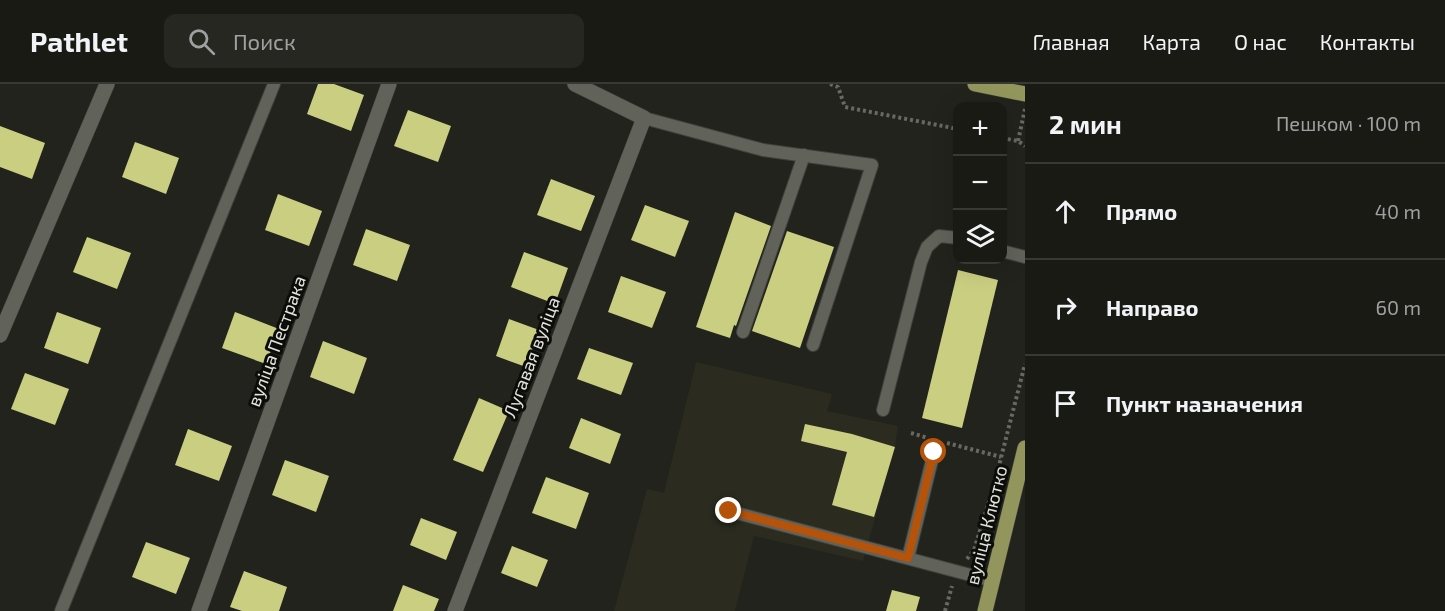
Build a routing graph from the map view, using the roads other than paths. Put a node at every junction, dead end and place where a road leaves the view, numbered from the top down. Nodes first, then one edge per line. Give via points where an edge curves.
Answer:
1 (107, 84) edge
2 (274, 84) edge
3 (389, 84) edge
4 (575, 84) edge
5 (975, 84) edge
6 (1025, 94) edge
7 (644, 118) junction
8 (804, 155) junction
9 (953, 238) edge
10 (1007, 252) edge
11 (1025, 257) edge
12 (743, 332) dead end
13 (0, 335) edge
14 (813, 345) dead end
15 (883, 410) dead end
16 (934, 445) road end
17 (1025, 448) edge
18 (729, 511) dead end
19 (908, 558) junction
20 (993, 581) junction
21 (61, 611) edge
22 (199, 611) edge
23 (455, 611) edge
24 (985, 611) edge

1 - 13 street
2 - 21 lane
3 - 22 street, вуліца Пестрака
4 - 7 street
5 - 6 main road
7 - 8 lane via 763,150
7 - 23 street, Лугавая вуліца
8 - 12 lane
8 - 14 lane via 872,165
9 - 15 lane via 939,236 927,247
10 - 11 lane
16 - 19 lane
17 - 20 main road, вуліца Клютко
18 - 19 lane
19 - 20 lane
20 - 24 main road, вуліца Клютко

